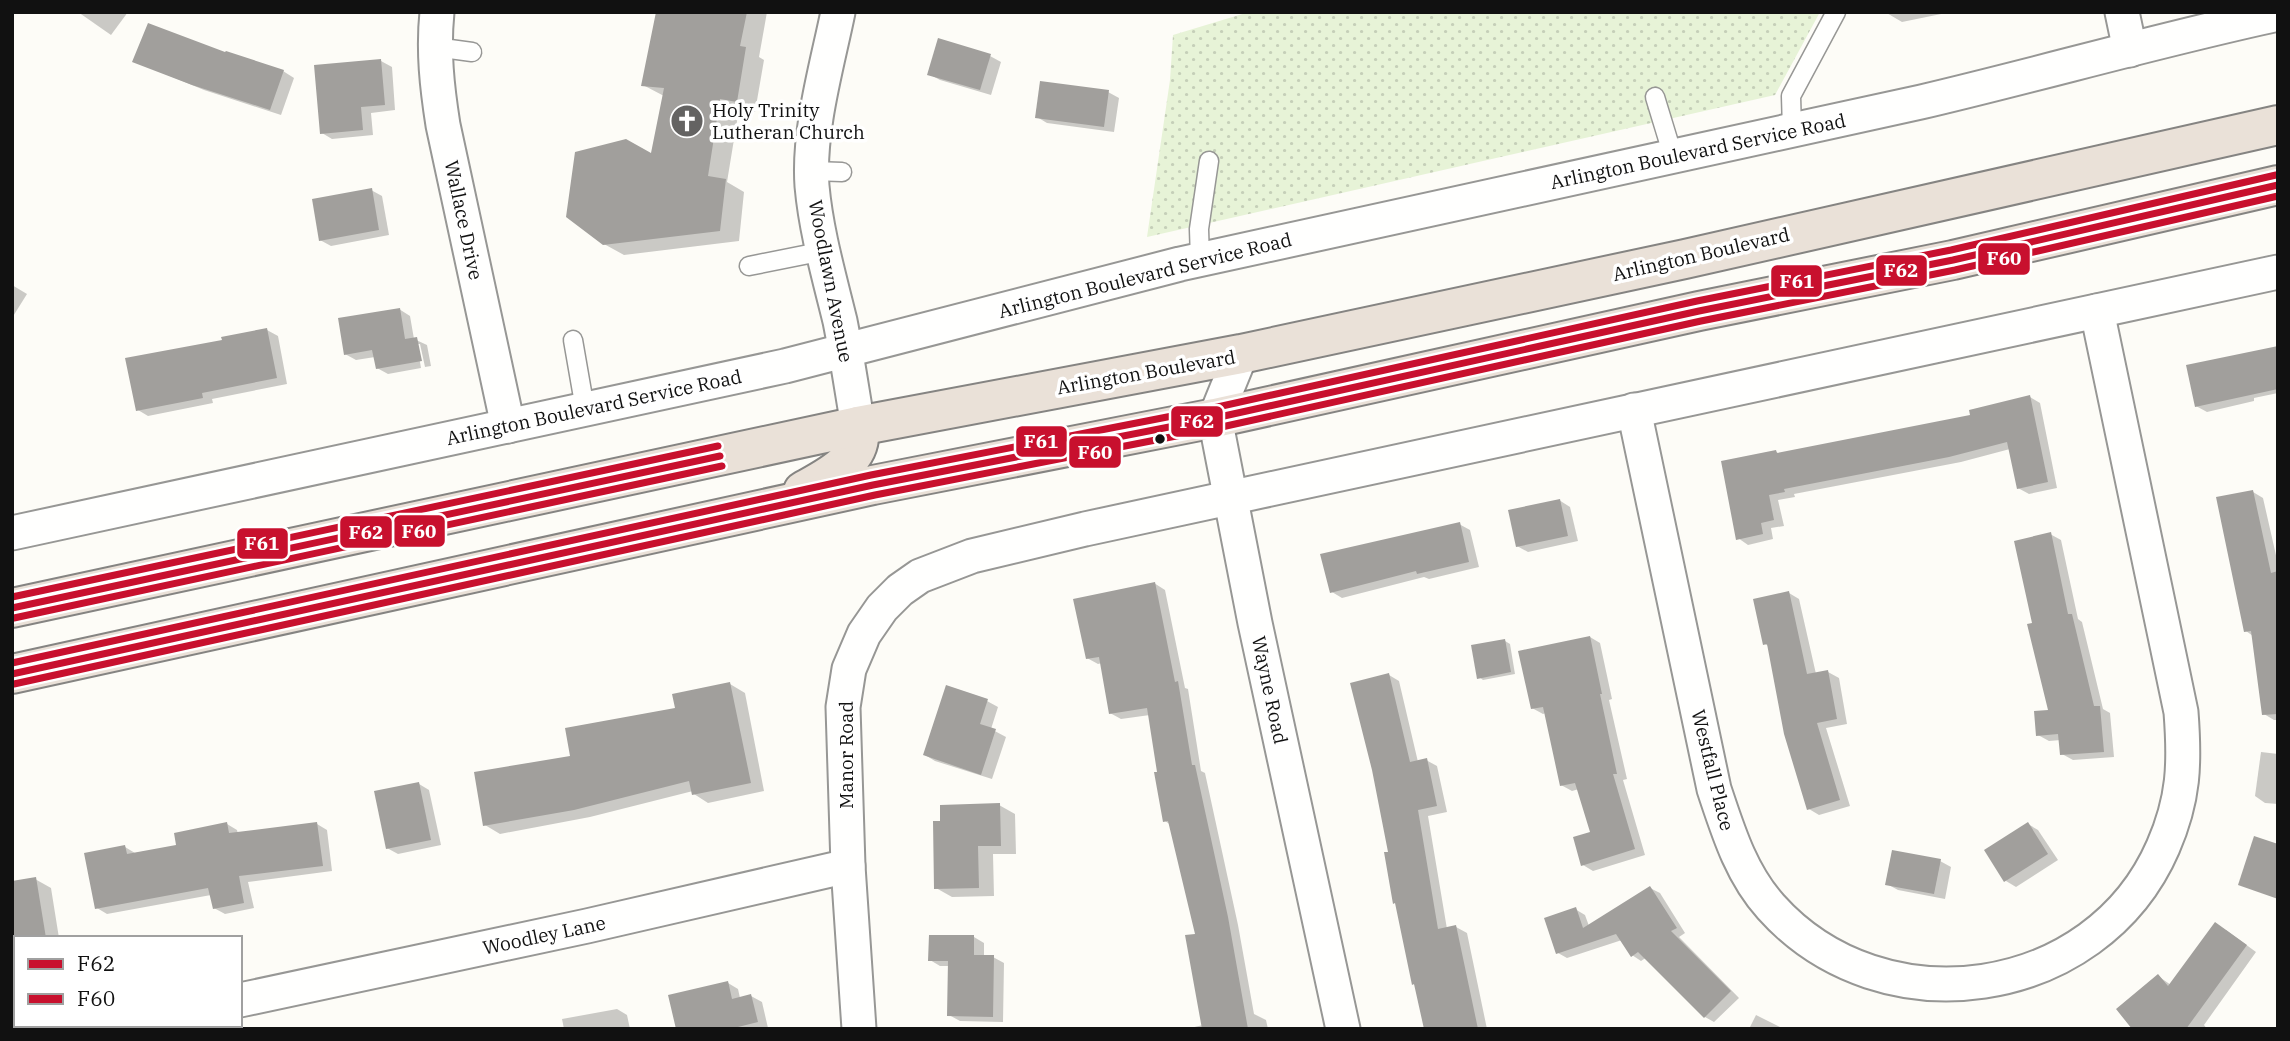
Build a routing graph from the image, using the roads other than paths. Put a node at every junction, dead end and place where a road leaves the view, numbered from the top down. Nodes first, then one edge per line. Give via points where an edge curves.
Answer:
1 (437, 12) edge
2 (838, 12) edge
3 (1836, 12) edge
4 (2122, 12) edge
5 (2278, 14) edge
6 (435, 47) junction
7 (2130, 50) junction
8 (472, 52) dead end
9 (1655, 97) dead end
10 (2278, 125) edge
11 (1792, 130) junction
12 (1673, 156) junction
13 (1209, 161) dead end
14 (2278, 185) edge
15 (824, 251) junction
16 (1200, 260) junction
17 (749, 266) dead end
18 (2278, 272) edge
19 (2097, 311) junction
20 (573, 340) dead end
21 (846, 349) junction
22 (1241, 354) junction
23 (585, 409) junction
24 (1634, 410) junction
25 (1214, 418) junction
26 (508, 426) junction
27 (858, 426) junction
28 (1231, 497) junction
29 (774, 507) junction
30 (12, 533) edge
31 (12, 608) edge
32 (12, 674) edge
33 (848, 866) junction
34 (242, 1000) edge
35 (859, 1029) edge
36 (1343, 1029) edge

1 - 6 street, Wallace Drive
2 - 15 street, Woodlawn Avenue via 813,144 827,171 818,226
3 - 11 lane via 1791,96
4 - 7 street
5 - 7 street, Arlington Boulevard Service Road
6 - 8 lane
6 - 26 street, Wallace Drive via 443,125
7 - 11 street, Arlington Boulevard Service Road
9 - 12 lane
10 - 22 highway, Arlington Boulevard
11 - 12 street, Arlington Boulevard Service Road
12 - 16 street, Arlington Boulevard Service Road
13 - 16 lane via 1199,229
14 - 25 highway via 1953,260
15 - 17 lane
15 - 21 street, Woodlawn Avenue
16 - 21 street, Arlington Boulevard Service Road
18 - 19 street
19 - 24 street
19 - 24 street, Westfall Place via 2181,712 2184,760 2179,803 2162,849 2139,888 2110,921 2048,964 2002,979 1960,985 1917,984 1851,964 1786,921 1750,877 1732,844 1714,789
20 - 23 lane
21 - 23 street, Arlington Boulevard Service Road
21 - 27 street, Woodlawn Avenue
22 - 25 street
22 - 27 highway, Arlington Boulevard
23 - 26 street, Arlington Boulevard Service Road
24 - 28 street
25 - 28 street, Wayne Road
25 - 29 highway
26 - 30 street, Arlington Boulevard Service Road
27 - 29 highway via 859,444 846,463
27 - 31 highway, Arlington Boulevard
28 - 33 street, Manor Road via 972,556 920,576 900,590 864,634 849,669 843,707
28 - 36 street, Wayne Road
29 - 32 highway
33 - 34 street, Woodley Lane
33 - 35 street, Manor Road

